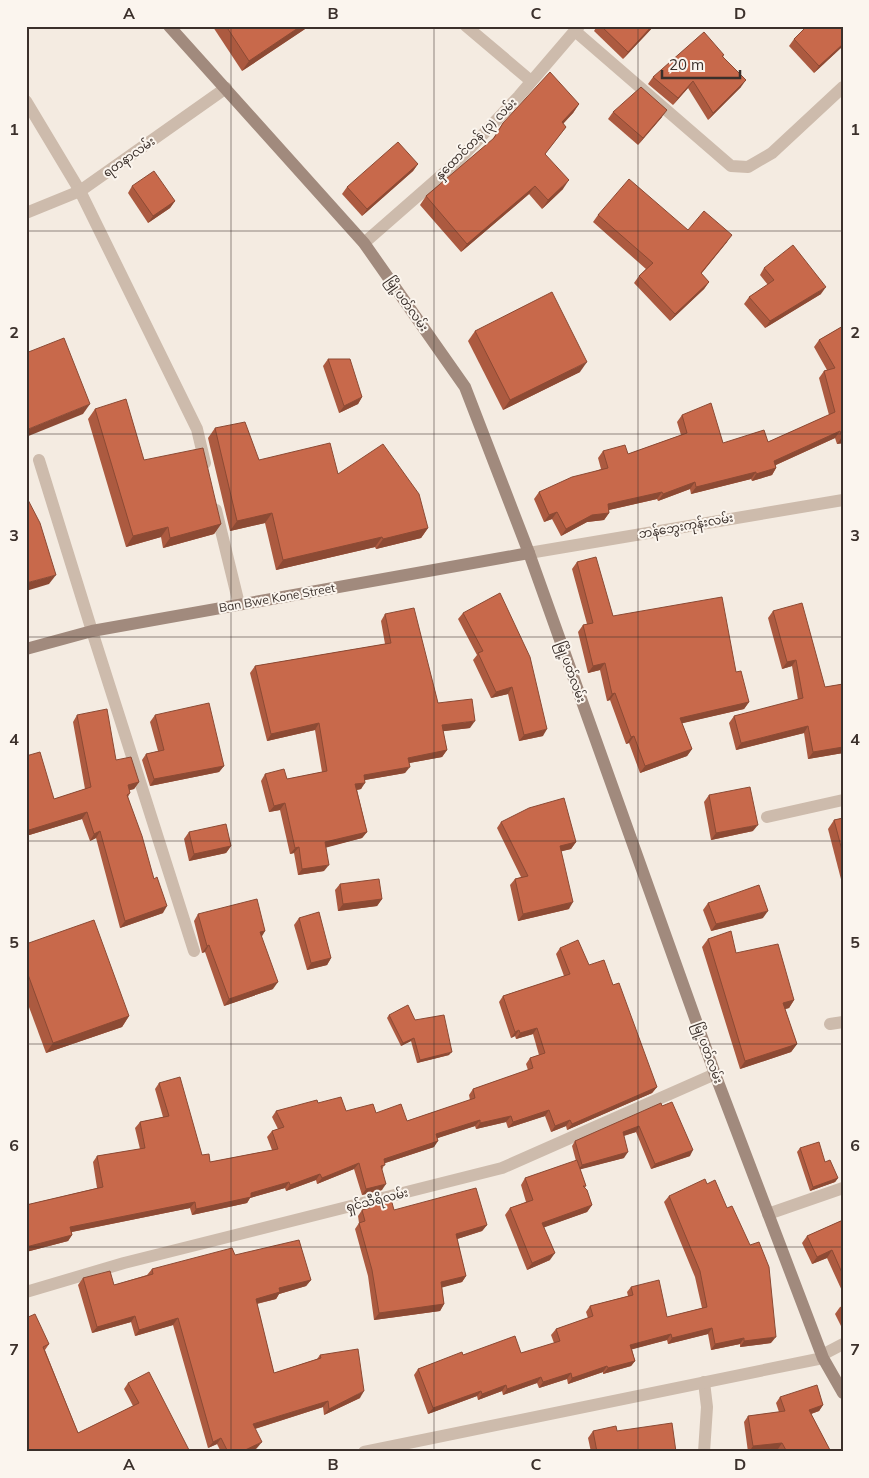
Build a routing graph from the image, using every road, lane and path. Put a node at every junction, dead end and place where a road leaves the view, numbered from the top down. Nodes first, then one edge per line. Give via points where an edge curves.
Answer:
1 (169, 26) edge
2 (466, 26) edge
3 (577, 29) edge
4 (531, 82) junction
5 (843, 87) edge
6 (226, 88) junction
7 (26, 101) edge
8 (80, 191) junction
9 (26, 213) edge
10 (364, 243) junction
11 (39, 460) dead end
12 (208, 475) edge
13 (212, 494) edge
14 (843, 500) edge
15 (529, 553) junction
16 (239, 604) junction
17 (92, 630) junction
18 (26, 649) edge
19 (843, 800) edge
20 (767, 817) dead end
21 (194, 951) dead end
22 (715, 1074) junction
23 (843, 1188) edge
24 (768, 1214) junction
25 (26, 1292) edge
26 (843, 1344) edge
27 (822, 1357) junction
28 (704, 1382) junction
29 (843, 1393) edge
30 (364, 1452) edge
31 (704, 1452) edge

1 - 6 street, မြို့ပတ်လမ်း
2 - 4 street
3 - 4 street, နှထောင်တန် (၃) လမ်း
3 - 5 street via 732,166 748,168 772,153
4 - 10 street, နှထောင်တန် (၃) လမ်း via 460,159
6 - 8 street, ရတနာလမ်း
6 - 10 street, မြို့ပတ်လမ်း
7 - 8 street
8 - 9 street, ရတနာလမ်း
8 - 12 street via 197,429
10 - 15 street, မြို့ပတ်လမ်း via 465,387
11 - 17 street
13 - 16 street
14 - 15 street, ဘန်ဘွေးကုန်းလမ်း
15 - 16 street, Ban Bwe Kone Street
15 - 22 street, မြို့ပတ်လမ်း
16 - 17 street, Ban Bwe Kone Street
17 - 18 street, Ban Bwe Kone Street
17 - 21 street
19 - 20 street
22 - 24 street, မြို့ပတ်လမ်း
22 - 25 street, ရှင်သီရိလမ်း via 502,1168 124,1263
23 - 24 street
24 - 27 street, မြို့ပတ်လမ်း
26 - 27 street
27 - 28 street
27 - 29 street, မြို့ပတ်လမ်း
28 - 30 street
28 - 31 street via 707,1407

